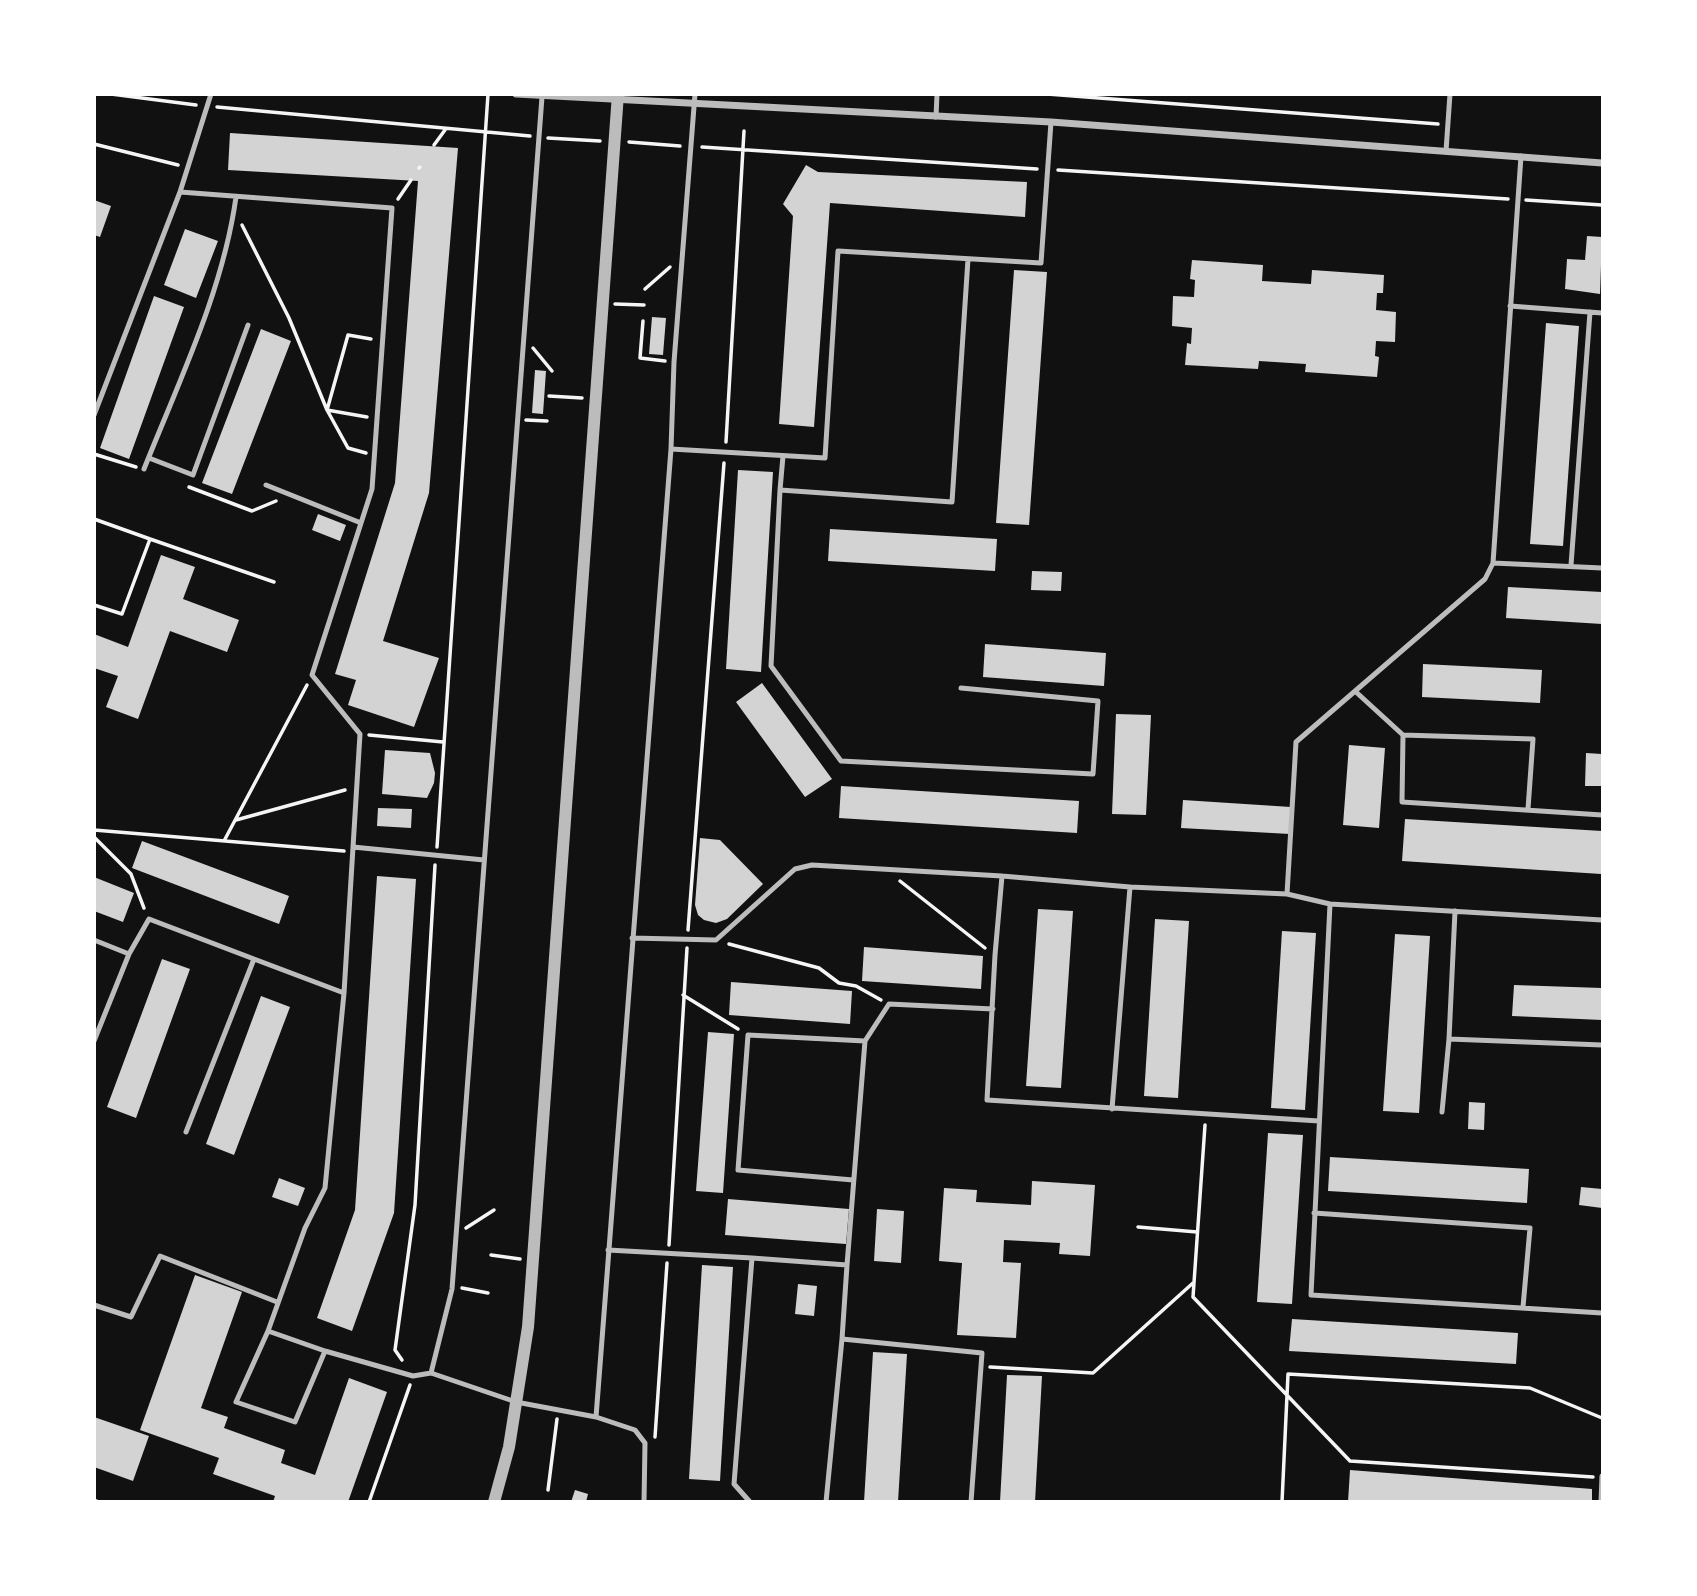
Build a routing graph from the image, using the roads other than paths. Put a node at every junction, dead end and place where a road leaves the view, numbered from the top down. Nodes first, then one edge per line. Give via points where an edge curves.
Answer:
1 (211, 94) edge
2 (516, 94) edge
3 (695, 94) edge
4 (937, 94) edge
5 (1450, 94) edge
6 (542, 97) junction
7 (618, 97) edge
8 (694, 105) junction
9 (936, 117) junction
10 (1051, 122) junction
11 (1446, 151) junction
12 (1521, 156) junction
13 (1602, 163) edge
14 (180, 192) junction
15 (236, 197) junction
16 (968, 259) junction
17 (1510, 306) junction
18 (1590, 313) junction
19 (1602, 313) edge
20 (248, 326) dead end
21 (94, 415) edge
22 (671, 449) junction
23 (783, 456) junction
24 (149, 458) junction
25 (144, 470) dead end
26 (266, 485) dead end
27 (780, 490) junction
28 (361, 523) junction
29 (1493, 563) junction
30 (1571, 565) junction
31 (1602, 568) edge
32 (961, 688) dead end
33 (1356, 692) junction
34 (1403, 735) junction
35 (1528, 809) junction
36 (1602, 815) edge
37 (353, 849) junction
38 (484, 860) junction
39 (1002, 876) junction
40 (1130, 887) junction
41 (1287, 894) junction
42 (1330, 904) junction
43 (1455, 911) junction
44 (1602, 920) edge
45 (632, 937) junction
46 (94, 940) edge
47 (129, 954) junction
48 (254, 959) junction
49 (344, 993) junction
50 (993, 1009) junction
51 (1449, 1039) junction
52 (94, 1041) edge
53 (865, 1041) junction
54 (1602, 1045) edge
55 (1112, 1109) junction
56 (1442, 1112) dead end
57 (1319, 1121) junction
58 (186, 1132) dead end
59 (853, 1180) junction
60 (1314, 1213) junction
61 (608, 1250) junction
62 (752, 1258) junction
63 (848, 1265) junction
64 (278, 1302) junction
65 (94, 1305) edge
66 (1523, 1307) junction
67 (1602, 1313) edge
68 (268, 1331) junction
69 (842, 1339) junction
70 (325, 1351) junction
71 (431, 1373) junction
72 (516, 1402) junction
73 (596, 1417) junction
74 (1602, 1477) edge
75 (494, 1502) edge
76 (645, 1502) edge
77 (750, 1502) edge
78 (826, 1502) edge
79 (971, 1502) edge
80 (1601, 1502) edge

1 - 14 lane
2 - 6 street
3 - 8 lane
4 - 9 lane
5 - 11 lane
6 - 7 street
6 - 38 lane
7 - 8 street
7 - 72 street via 528,1327
8 - 9 street
8 - 22 lane
9 - 10 street
10 - 11 street
10 - 16 lane via 1041,263
11 - 12 street
12 - 13 street
12 - 17 lane
14 - 15 lane
14 - 21 lane
15 - 24 lane via 231,232 206,313
15 - 28 lane via 392,208 372,489
16 - 23 lane via 838,251 825,458
16 - 27 lane via 952,502
17 - 18 lane
17 - 29 lane
18 - 19 lane
18 - 30 lane
20 - 24 lane via 193,475
22 - 23 lane
22 - 45 lane
23 - 27 lane
24 - 25 lane
26 - 28 lane
27 - 32 lane via 771,666 841,761 1093,774 1098,701
28 - 37 lane via 312,675 360,734
29 - 30 lane
29 - 33 lane via 1485,579
30 - 31 lane
33 - 34 lane
33 - 41 lane via 1296,742
34 - 35 lane via 1402,802
34 - 35 lane via 1533,739
35 - 36 lane
37 - 38 lane
37 - 49 lane
38 - 71 lane via 452,1286
39 - 40 lane
39 - 45 lane via 812,865 795,869 716,940
39 - 50 lane
40 - 41 lane
40 - 55 lane
41 - 42 lane
42 - 43 lane
42 - 57 lane
43 - 44 lane
43 - 51 lane
45 - 61 lane
46 - 47 lane
47 - 48 lane via 149,919
47 - 52 lane
48 - 49 lane
48 - 58 lane
49 - 64 lane via 326,1188 304,1228
50 - 53 lane via 889,1004
50 - 55 lane via 987,1100
51 - 54 lane
51 - 56 lane
53 - 59 lane
53 - 59 lane via 748,1035 738,1170
55 - 57 lane
57 - 60 lane
59 - 63 lane
60 - 66 lane via 1311,1295
60 - 66 lane via 1530,1228
61 - 62 lane
61 - 73 lane
62 - 63 lane
62 - 77 lane via 734,1483
63 - 69 lane
64 - 65 lane via 160,1256 131,1317
64 - 68 lane
66 - 67 lane
68 - 70 lane
68 - 70 lane via 236,1402 295,1423
69 - 78 lane
69 - 79 lane via 982,1353
70 - 71 lane via 413,1376
71 - 72 lane
72 - 73 lane
72 - 75 street
73 - 76 lane via 635,1430 645,1443
74 - 80 lane

